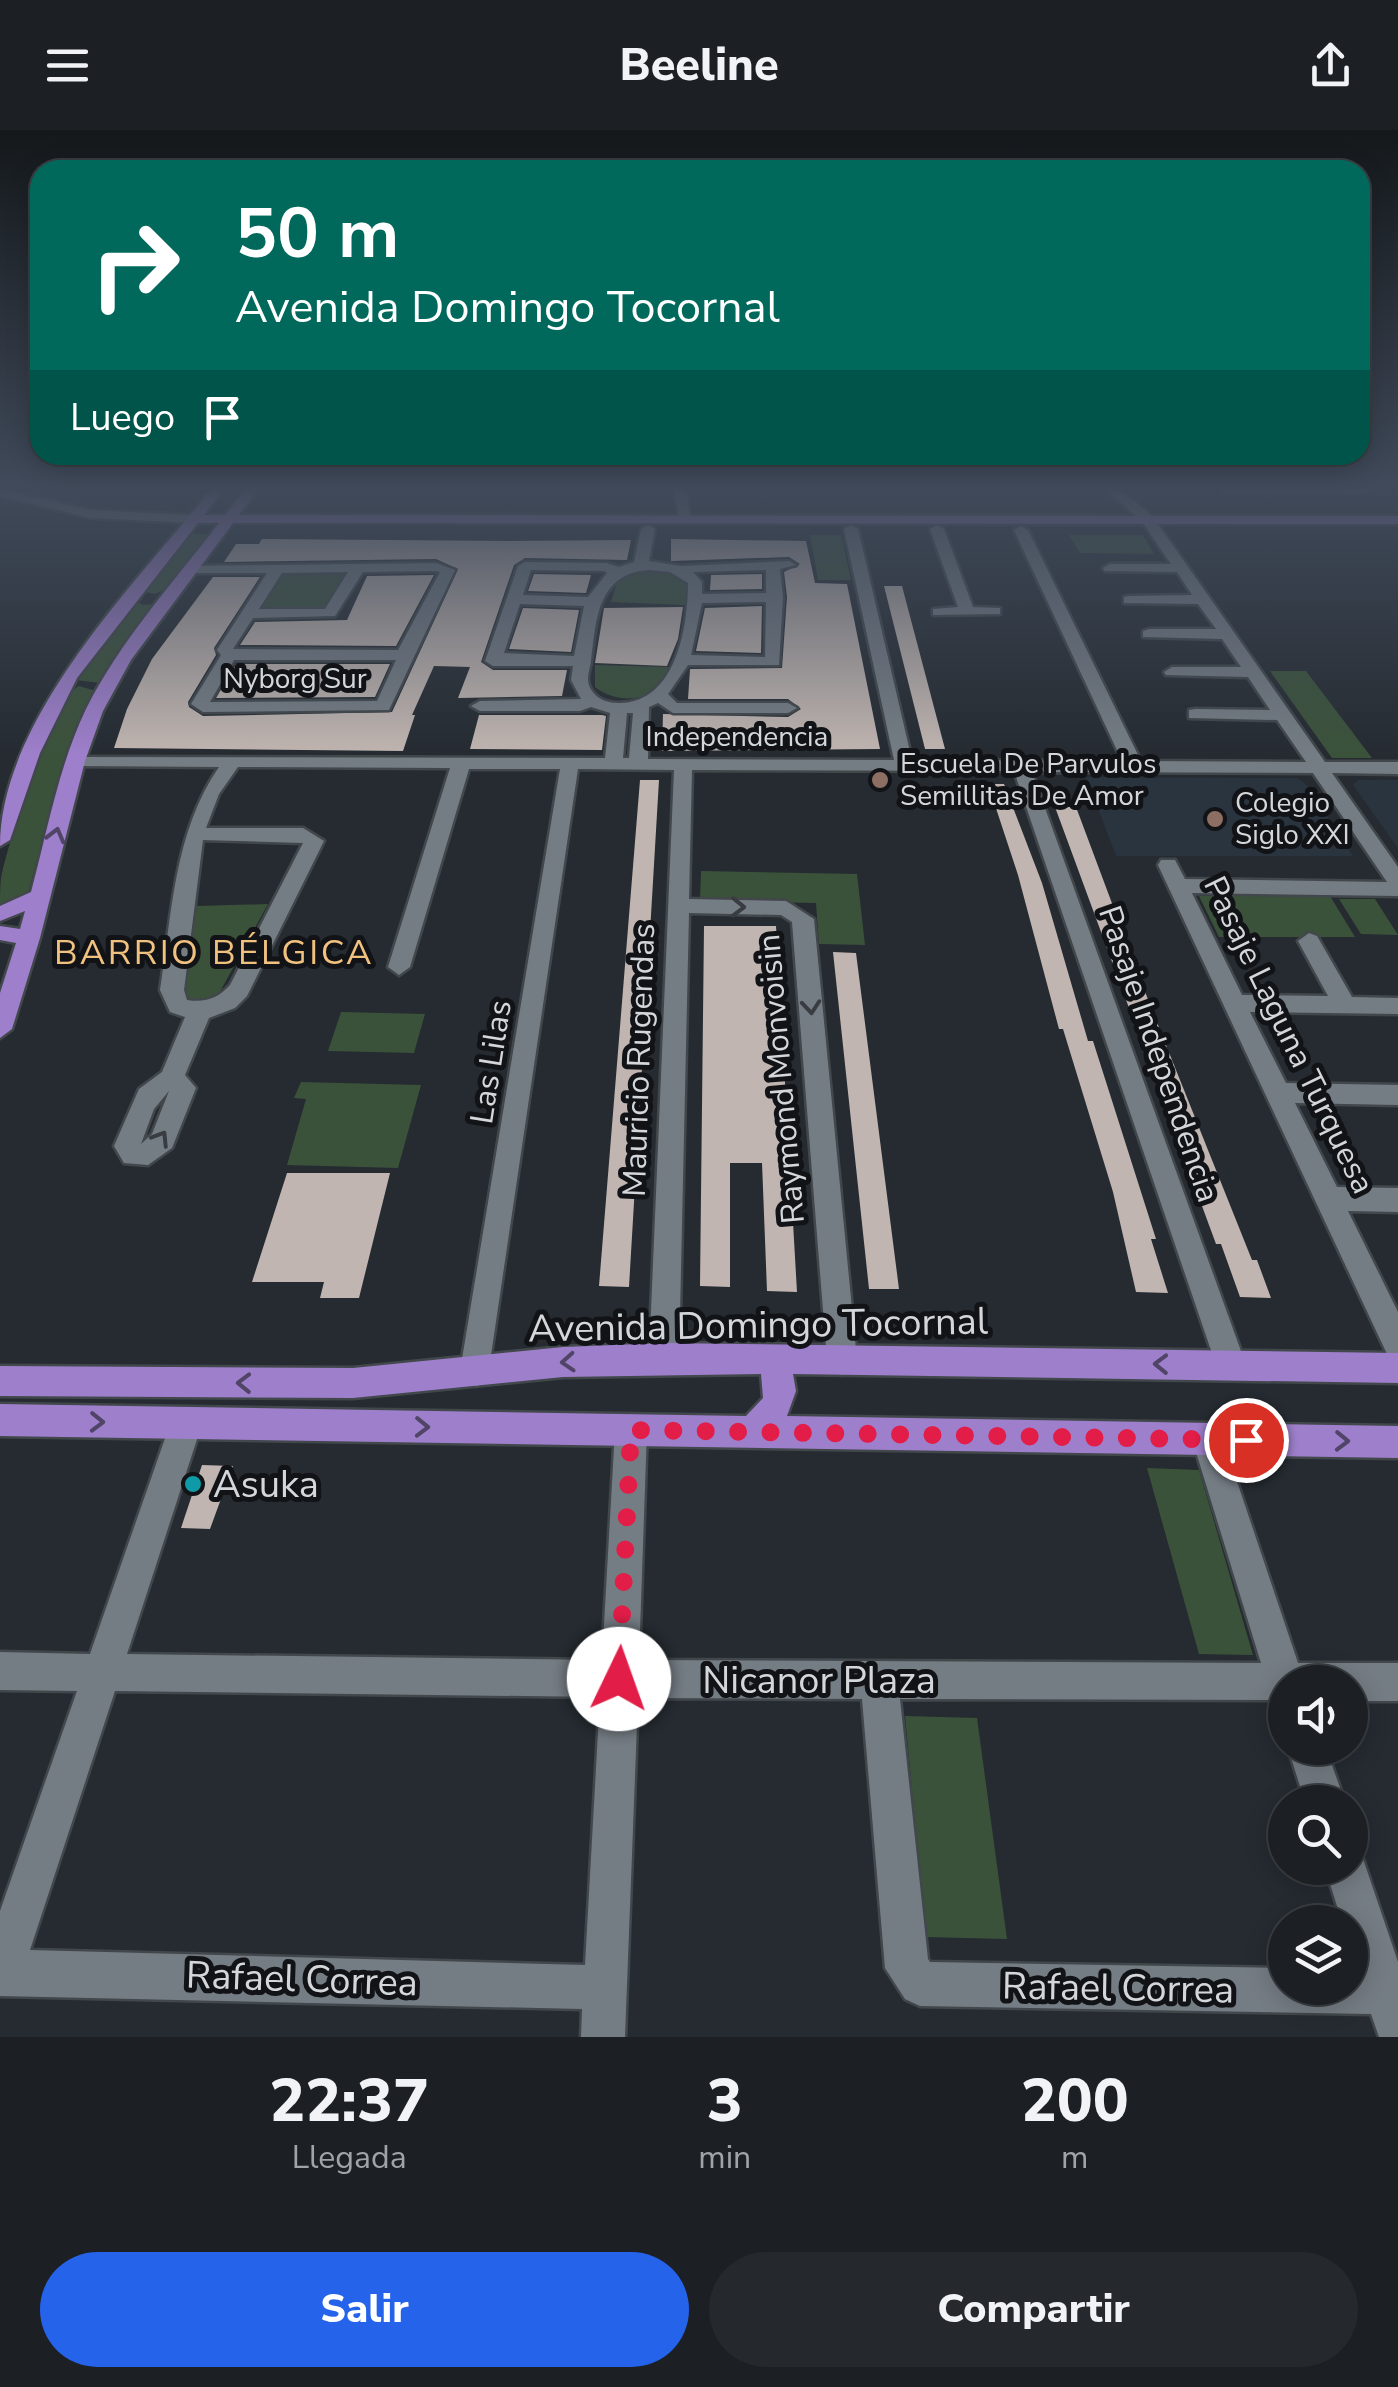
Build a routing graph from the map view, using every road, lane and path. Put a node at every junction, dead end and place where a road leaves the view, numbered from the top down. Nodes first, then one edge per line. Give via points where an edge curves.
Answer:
1 (145, 578) edge
2 (183, 578) edge
3 (271, 578) edge
4 (352, 578) edge
5 (444, 578) edge
6 (522, 578) edge
7 (605, 578) edge
8 (690, 578) edge
9 (779, 578) edge
10 (862, 578) edge
11 (955, 578) edge
12 (1044, 578) edge
13 (1188, 578) edge
14 (172, 592) junction
15 (132, 594) junction
16 (776, 597) junction
17 (696, 599) junction
18 (1203, 599) junction
19 (514, 600) junction
20 (1129, 600) dead end
21 (593, 602) junction
22 (995, 611) dead end
23 (938, 612) dead end
24 (967, 612) junction
25 (248, 614) junction
26 (1149, 634) dead end
27 (1227, 634) junction
28 (229, 654) junction
29 (402, 654) junction
30 (680, 660) junction
31 (583, 661) junction
32 (1172, 672) dead end
33 (1253, 672) junction
34 (60, 691) junction
35 (103, 692) junction
36 (662, 697) junction
37 (592, 700) junction
38 (480, 706) dead end
39 (789, 707) dead end
40 (642, 709) junction
41 (620, 710) junction
42 (1195, 714) dead end
43 (1283, 715) junction
44 (76, 761) junction
45 (225, 762) junction
46 (461, 764) junction
47 (570, 764) junction
48 (613, 764) junction
49 (638, 764) junction
50 (683, 765) junction
51 (904, 766) junction
52 (1022, 766) junction
53 (1134, 766) junction
54 (1319, 768) junction
55 (1398, 768) edge
56 (194, 834) junction
57 (0, 840) edge
58 (1398, 886) edge
59 (40, 896) junction
60 (679, 906) junction
61 (0, 914) edge
62 (0, 933) edge
63 (29, 938) junction
64 (1309, 942) dead end
65 (399, 968) dead end
66 (1234, 1003) junction
67 (1344, 1005) junction
68 (1398, 1006) edge
69 (200, 1010) junction
70 (0, 1030) edge
71 (172, 1078) dead end
72 (1278, 1093) junction
73 (1398, 1095) edge
74 (1328, 1199) junction
75 (1398, 1200) edge
76 (1398, 1344) edge
77 (664, 1358) junction
78 (770, 1360) junction
79 (842, 1360) junction
80 (1232, 1366) junction
81 (1398, 1368) edge
82 (476, 1370) junction
83 (0, 1381) edge
84 (0, 1420) edge
85 (186, 1424) junction
86 (631, 1430) junction
87 (750, 1432) junction
88 (1208, 1439) junction
89 (1398, 1442) edge
90 (1281, 1665) edge
91 (0, 1671) edge
92 (102, 1672) junction
93 (619, 1679) junction
94 (879, 1680) junction
95 (1268, 1682) edge
96 (1368, 1682) edge
97 (1398, 1682) edge
98 (1351, 1885) edge
99 (0, 1972) edge
100 (605, 1988) junction
101 (1392, 2011) edge
102 (603, 2037) edge

1 - 15 main road
2 - 14 main road
3 - 25 street
4 - 25 street via 330,612
5 - 29 street
6 - 19 street
7 - 21 street
8 - 17 street
9 - 16 street
10 - 51 street
11 - 24 street
12 - 53 street
13 - 18 street
14 - 15 main road
14 - 35 main road
15 - 34 main road
16 - 17 street
16 - 30 street via 773,662
17 - 30 street
18 - 20 street
18 - 27 street
19 - 21 street
19 - 31 street via 494,659
21 - 31 street
22 - 24 street
23 - 24 street
25 - 28 street via 225,650
26 - 27 street
27 - 33 street
28 - 29 street
28 - 29 street, Nyborg Sur via 202,707 376,708 386,703
30 - 36 street
31 - 37 street via 579,680
32 - 33 street
33 - 43 street
34 - 35 main road via 88,684
34 - 57 main road
35 - 44 main road
36 - 39 street via 673,708
36 - 40 street
37 - 38 street via 580,706
37 - 41 street
40 - 41 street
40 - 49 street
41 - 48 street
42 - 43 street
43 - 54 street
44 - 45 street, Independencia
59 -> 44 main road
45 - 46 street, Independencia
45 - 56 street
46 - 47 street, Independencia
46 - 65 street
47 - 48 street, Independencia
47 - 82 street, Las Lilas
48 - 49 street, Independencia
49 - 50 street, Independencia
50 - 51 street, Independencia
50 - 60 street, Mauricio Rugendas
51 - 52 street, Independencia
52 - 53 street, Independencia
52 - 80 street, Pasaje Independencia
53 - 54 street, Independencia
54 - 55 street, Independencia
54 - 58 street
56 - 69 street via 172,996 178,1006
56 - 69 street via 303,834 314,842 240,990 220,1006
58 - 66 street, Pasaje Laguna Turquesa via 1173,875
59 - 61 main road
59 - 63 main road
60 - 77 street, Mauricio Rugendas
60 -> 79 street, Raymond Monvoisin via 786,908 803,918
62 - 63 main road
63 - 70 main road
64 - 67 street
66 - 67 street
66 - 72 street, Pasaje Laguna Turquesa
67 - 68 street
69 - 71 street
72 - 73 street
72 - 74 street, Pasaje Laguna Turquesa
74 - 75 street
74 - 76 street, Pasaje Laguna Turquesa
77 - 78 main road, Avenida Domingo Tocornal
77 -> 82 main road, Avenida Domingo Tocornal
78 - 79 main road, Avenida Domingo Tocornal
78 - 87 main road via 781,1400
80 -> 79 main road, Avenida Domingo Tocornal
80 - 81 main road, Avenida Domingo Tocornal
82 -> 83 main road, Avenida Domingo Tocornal via 353,1383
84 -> 85 main road
85 -> 86 main road
85 - 92 street
86 - 87 main road
86 - 93 street
87 - 88 main road
88 -> 89 main road
88 - 90 street
91 - 92 street, Nicanor Plaza
92 - 93 street, Nicanor Plaza
92 - 99 street
93 - 94 street, Nicanor Plaza
93 - 100 street
94 - 95 street, Nicanor Plaza
94 - 101 street, Rafael Correa via 912,1978 929,1985
96 - 97 street, Nicanor Plaza
98 - 101 street
99 - 100 street, Rafael Correa
100 - 102 street

